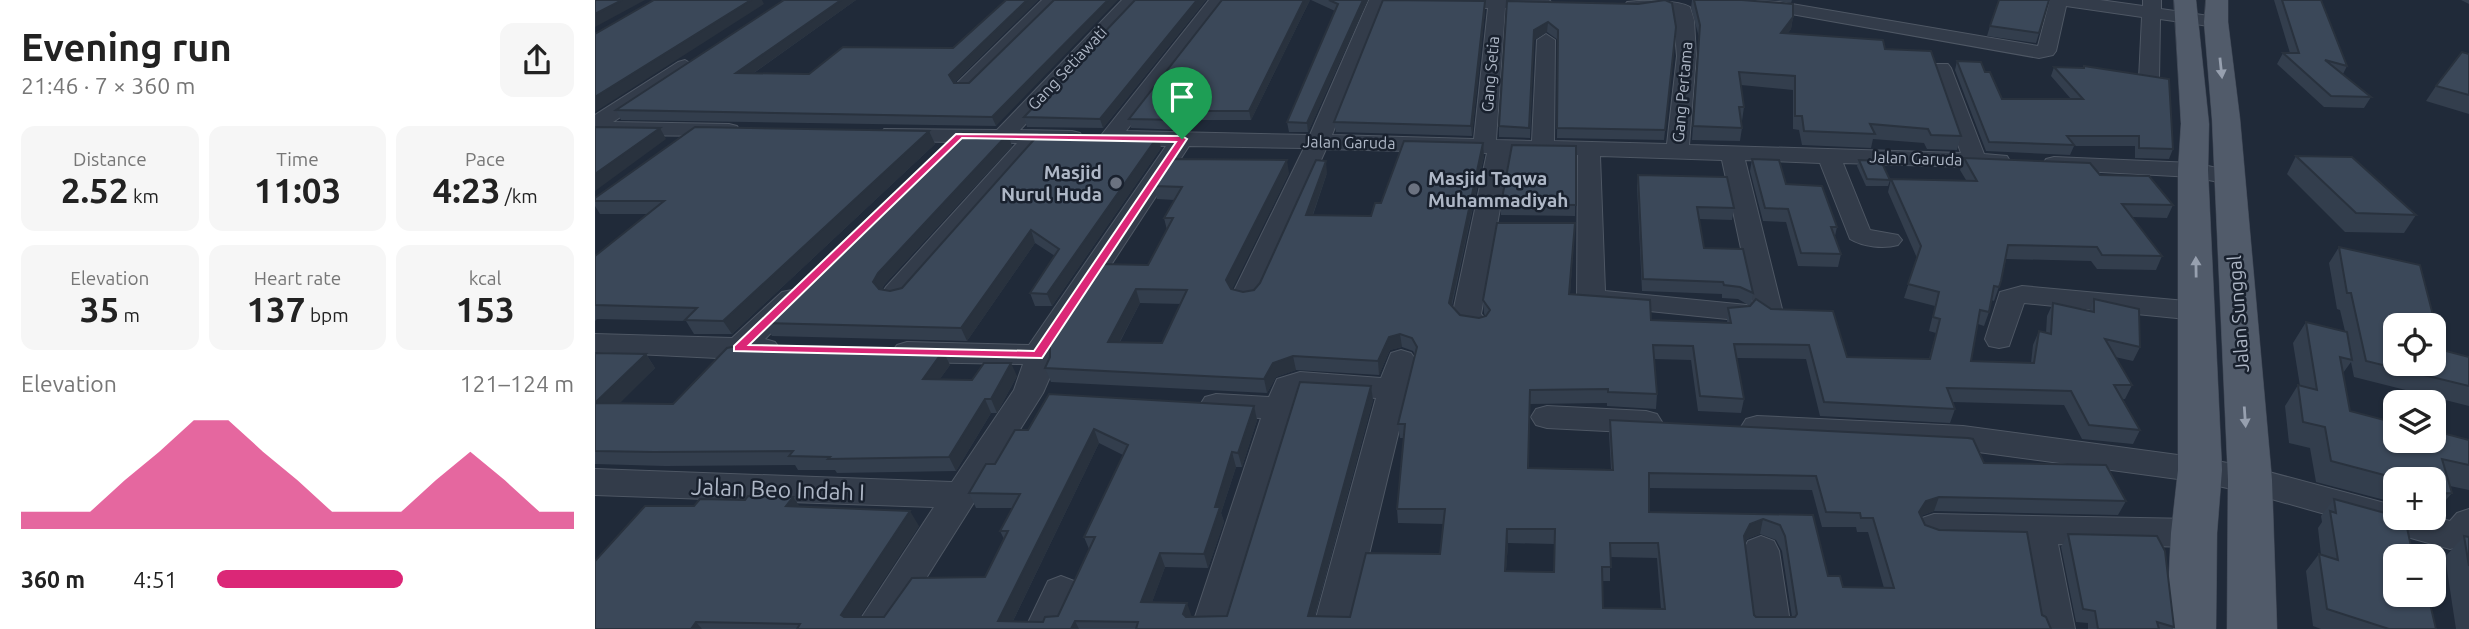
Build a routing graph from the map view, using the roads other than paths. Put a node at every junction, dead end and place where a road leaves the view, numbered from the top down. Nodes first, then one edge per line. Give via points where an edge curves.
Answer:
1 (1052, 0) edge
2 (1132, 0) edge
3 (1218, 0) edge
4 (2061, 0) edge
5 (2107, 0) edge
6 (1379, 1) edge
7 (1667, 1) edge
8 (1497, 3) junction
9 (1567, 4) edge
10 (1609, 5) edge
11 (1739, 5) edge
12 (2185, 9) edge
13 (1546, 40) dead end
14 (696, 58) edge
15 (1941, 68) dead end
16 (2149, 79) edge
17 (965, 86) edge
18 (598, 121) edge
19 (2211, 122) junction
20 (696, 130) junction
21 (752, 131) edge
22 (876, 134) edge
23 (960, 136) junction
24 (1003, 136) junction
25 (1035, 137) junction
26 (1110, 138) junction
27 (1182, 139) junction
28 (1318, 142) junction
29 (1492, 146) junction
30 (1543, 147) junction
31 (1589, 148) junction
32 (1677, 151) junction
33 (1732, 152) junction
34 (663, 155) edge
35 (1829, 156) junction
36 (1975, 160) junction
37 (931, 164) edge
38 (2193, 170) junction
39 (2229, 177) junction
40 (1889, 240) dead end
41 (806, 285) edge
42 (896, 293) edge
43 (1247, 295) edge
44 (1768, 309) edge
45 (1737, 311) edge
46 (2197, 311) junction
47 (1473, 322) edge
48 (1999, 339) dead end
49 (595, 343) edge
50 (738, 349) junction
51 (793, 350) edge
52 (874, 352) edge
53 (1037, 355) junction
54 (1185, 403) edge
55 (1280, 408) junction
56 (1548, 417) dead end
57 (1672, 423) edge
58 (1728, 426) edge
59 (2200, 470) junction
60 (2250, 480) junction
61 (595, 482) edge
62 (962, 495) junction
63 (2469, 523) edge
64 (1934, 528) edge
65 (2038, 532) junction
66 (2194, 533) junction
67 (1761, 551) dead end
68 (1061, 592) dead end
69 (873, 629) edge
70 (1044, 629) edge
71 (1210, 629) edge
72 (1332, 629) edge
73 (1772, 629) edge
74 (2056, 629) edge
75 (2190, 629) edge
76 (2252, 629) edge

1 - 17 street
2 - 24 street, Gang Setiawati
3 - 26 street
4 - 11 street via 2046,51 2039,52 1780,7
4 - 12 street
5 - 12 street
6 - 8 street
6 - 28 street
7 - 10 street
7 - 32 street, Gang Pertama via 1681,6 1687,37
8 - 9 street
8 - 29 street, Gang Setia
12 - 16 street
12 - 19 main road, Jalan Sunggal
13 - 30 street
14 - 18 street
15 - 36 street
18 - 20 street
19 - 38 main road, Jalan Sunggal
19 - 39 main road, Jalan Sunggal
20 - 21 street
20 - 34 street
22 - 23 street, Jalan Garuda
23 - 24 street, Jalan Garuda
23 - 37 street
24 - 25 street, Jalan Garuda
25 - 26 street, Jalan Garuda
25 - 42 street
26 - 27 street, Jalan Garuda
27 - 28 street, Jalan Garuda
27 - 53 street
28 - 29 street, Jalan Garuda
28 - 43 street
29 - 30 street, Jalan Garuda
29 - 47 street, Gang Setia via 1466,317
30 - 31 street, Jalan Garuda
31 - 32 street, Jalan Garuda
31 - 45 street via 1578,227 1591,298
32 - 33 street, Jalan Garuda
33 - 35 street, Jalan Garuda
33 - 44 street
35 - 36 street, Jalan Garuda
35 - 40 street via 1859,234
36 - 38 street, Jalan Garuda
38 - 39 street, Jalan Garuda
46 -> 38 main road, Jalan Sunggal
39 -> 60 main road, Jalan Sunggal
41 - 50 street
46 - 48 street via 2022,294 2010,298
46 - 59 main road, Jalan Sunggal
49 - 50 street
50 - 51 street
52 - 53 street
53 - 62 street via 1041,394
54 - 55 street
55 - 71 street
55 - 72 street via 1288,386 1297,383 1396,374
56 - 57 street
58 - 59 street via 1963,438
59 - 60 street
59 - 66 main road, Jalan Sunggal
60 - 63 street via 2450,534 2466,532
60 - 76 main road, Jalan Sunggal
61 - 62 street, Jalan Beo Indah I
62 - 69 street
64 - 65 street
65 - 66 street
65 - 74 street
66 - 75 main road, Jalan Sunggal
67 - 73 street
68 - 70 street

